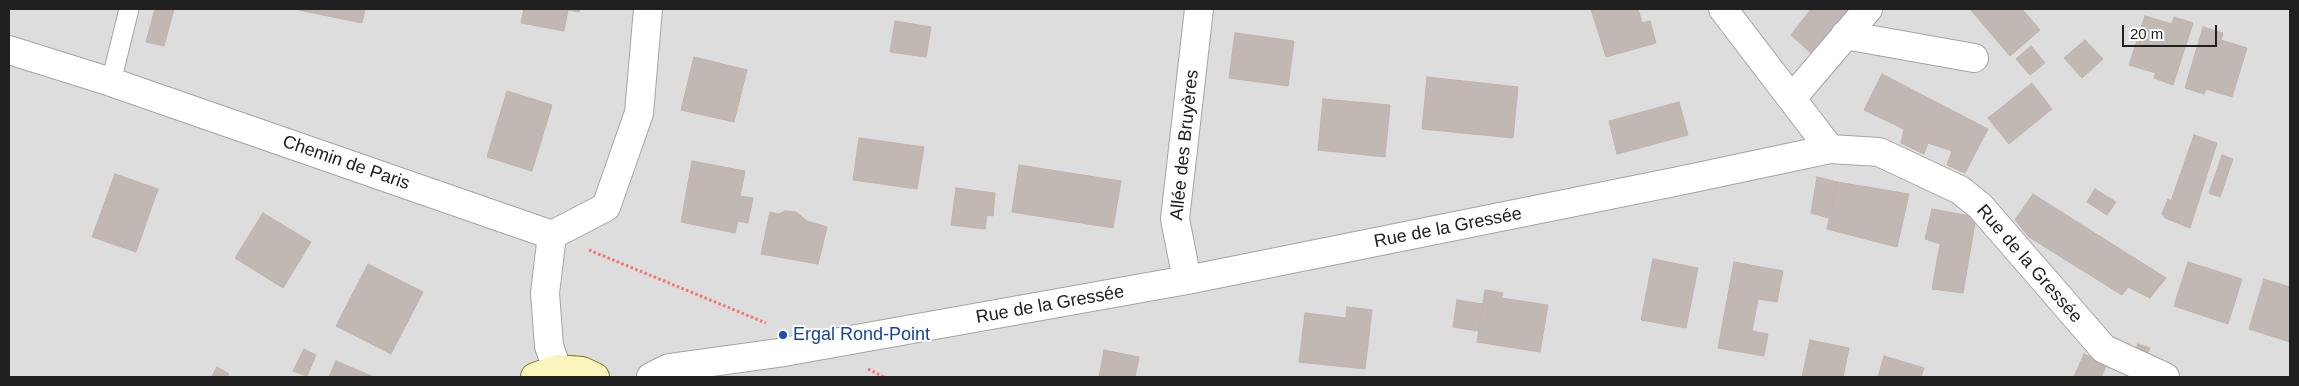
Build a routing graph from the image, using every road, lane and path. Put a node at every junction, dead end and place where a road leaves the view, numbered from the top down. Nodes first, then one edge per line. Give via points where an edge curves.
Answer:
1 (129, 9) edge
2 (648, 9) edge
3 (1199, 9) edge
4 (1723, 9) edge
5 (1868, 9) edge
6 (1845, 35) junction
7 (9, 50) edge
8 (1974, 58) dead end
9 (111, 82) junction
10 (1793, 97) junction
11 (1830, 148) junction
12 (552, 235) junction
13 (1187, 280) junction
14 (768, 324) dead end
15 (546, 373) edge
16 (595, 377) edge
17 (651, 377) edge
18 (2165, 377) edge

1 - 9 lane
2 - 12 street via 639,113 606,207
3 - 13 street, Allée des Bruyères via 1175,219
4 - 10 street
5 - 6 street
6 - 8 street
6 - 10 street
7 - 9 street, Chemin de Paris
9 - 12 street, Chemin de Paris
10 - 11 street
11 - 13 street, Rue de la Gressée
11 - 18 street, Rue de la Gressée via 1879,152 1960,190 1980,206 2104,349
12 - 14 path
12 - 15 street via 545,293
13 - 17 street, Rue de la Gressée via 778,353 669,368
15 - 16 street via 582,371

